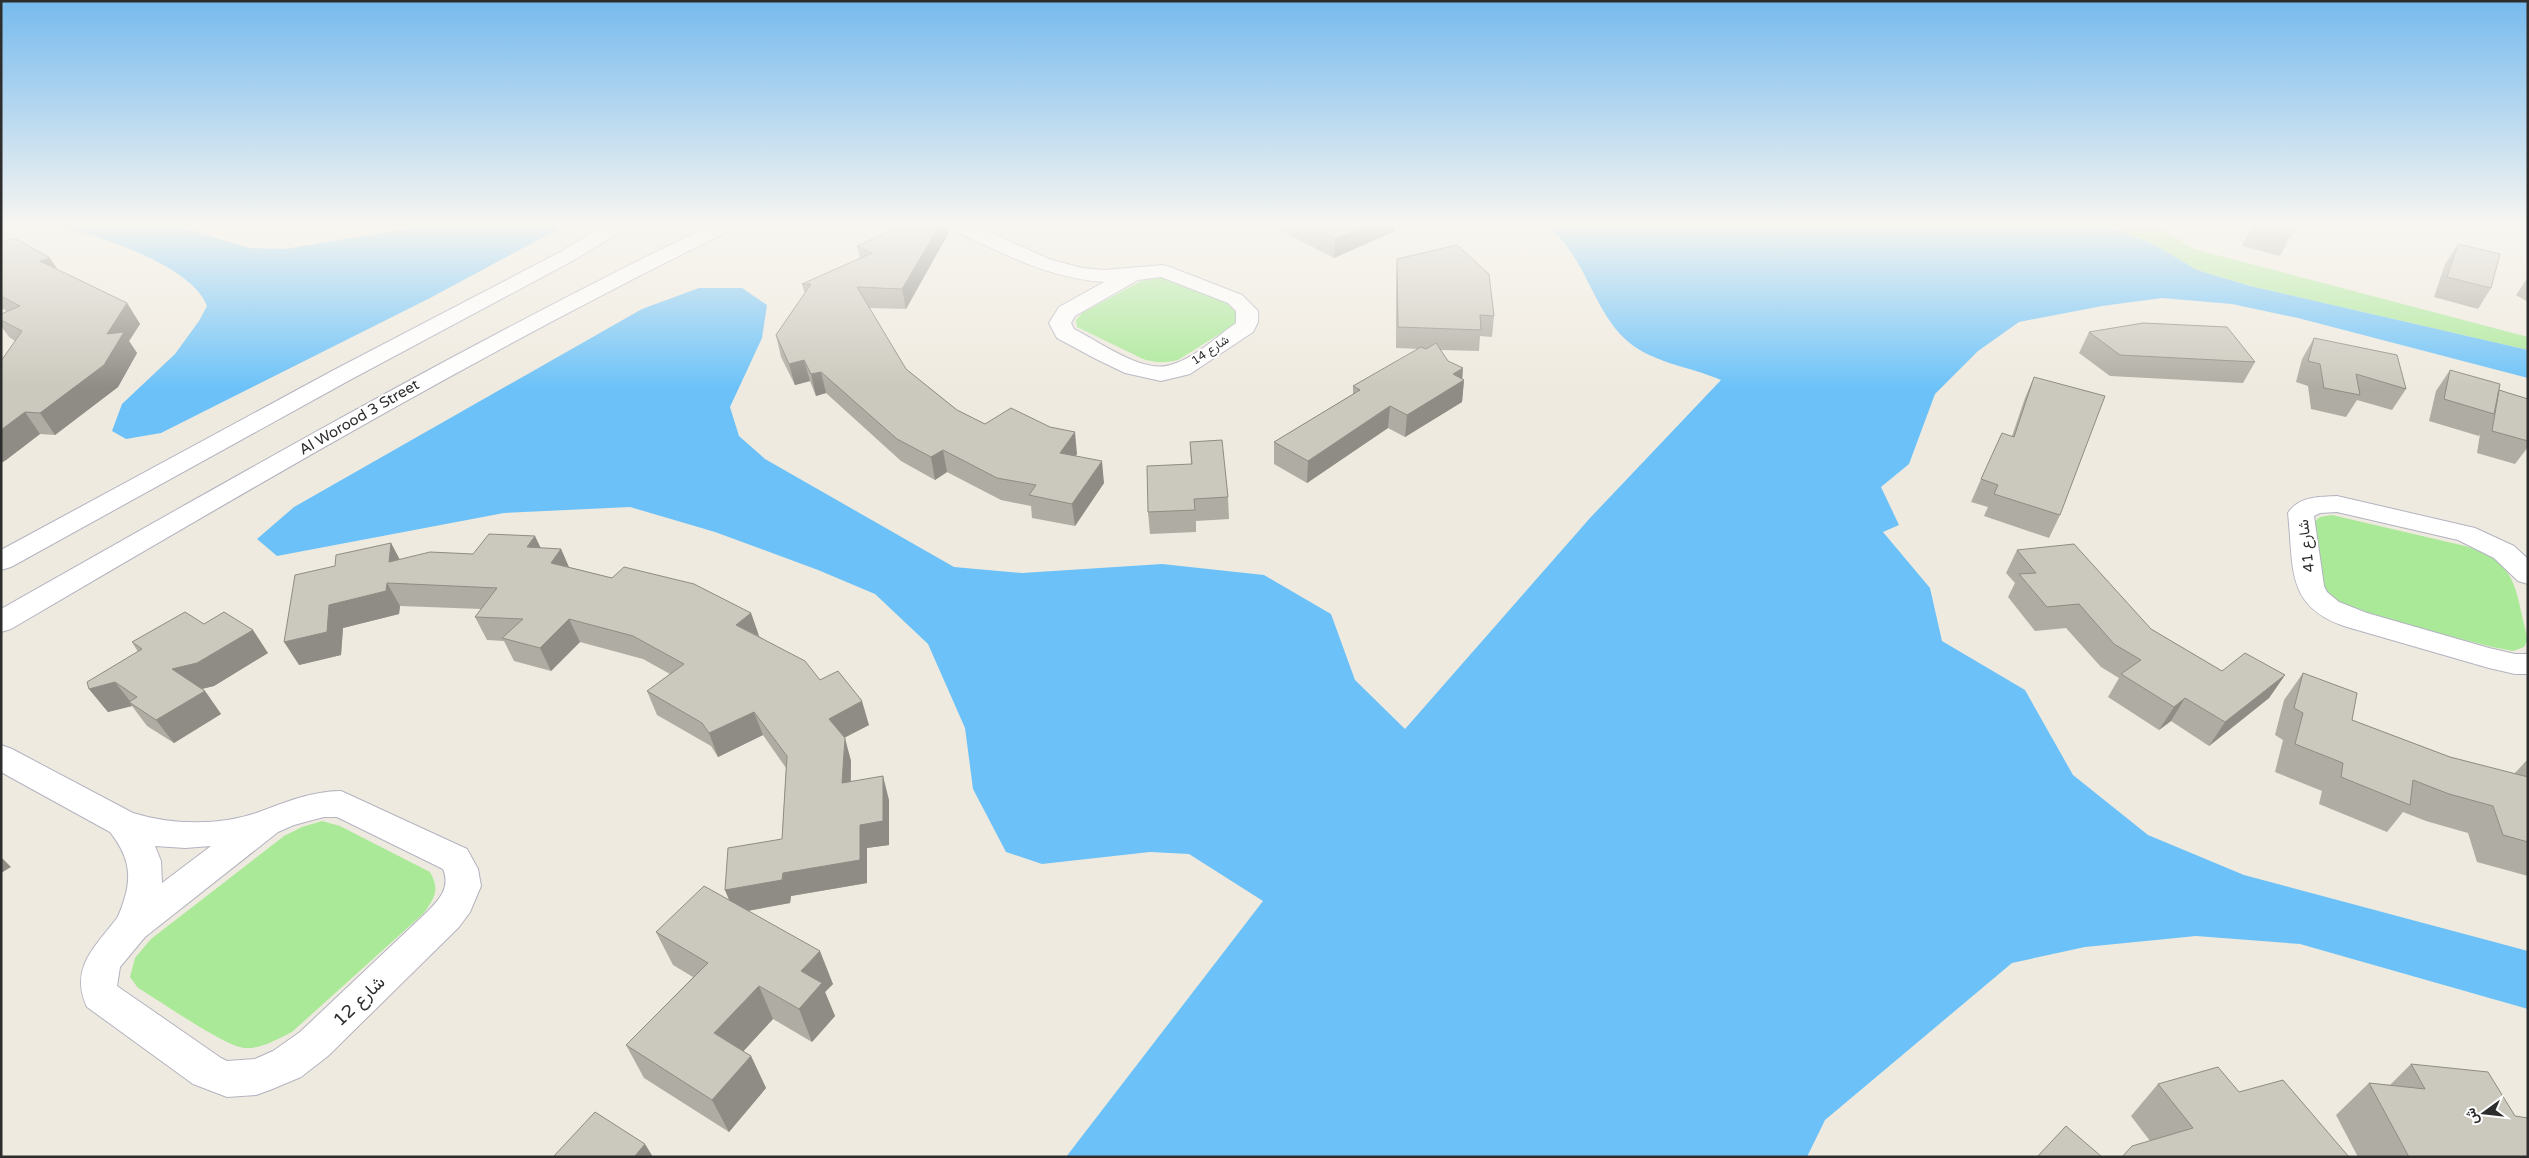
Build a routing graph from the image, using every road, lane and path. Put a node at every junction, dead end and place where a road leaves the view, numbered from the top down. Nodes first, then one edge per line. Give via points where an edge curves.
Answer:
1 (522, 280) edge
2 (613, 280) edge
3 (1061, 280) edge
4 (1123, 280) edge
5 (1191, 280) edge
6 (1067, 312) junction
7 (1, 561) edge
8 (2528, 574) edge
9 (1, 622) edge
10 (2528, 664) edge
11 (1, 757) edge
12 (122, 823) junction
13 (266, 823) junction
14 (132, 926) junction

1 - 7 street
2 - 9 street, Al Worood 3 Street via 417,384
3 - 6 street, شارع 14 via 1068,290
4 - 6 street, شارع 14
5 - 6 street, شارع 14 via 1244,305 1249,319 1245,327 1183,369 1163,374 1142,372 1065,333 1060,323
8 - 10 street, شارع 41 via 2504,552 2466,534 2337,504 2314,505 2301,513 2310,586 2313,595 2324,605 2357,620 2489,658
11 - 12 street, شارع 12
12 - 13 street, شارع 12 via 151,832 185,835 225,832
12 - 14 street, شارع 12 via 138,842 146,866 144,894
13 - 14 street, شارع 12
13 - 14 street, شارع 12 via 305,808 341,804 455,858 464,871 464,887 456,906 439,924 314,1044 287,1064 256,1077 227,1079 207,1071 100,995 96,982 102,964

